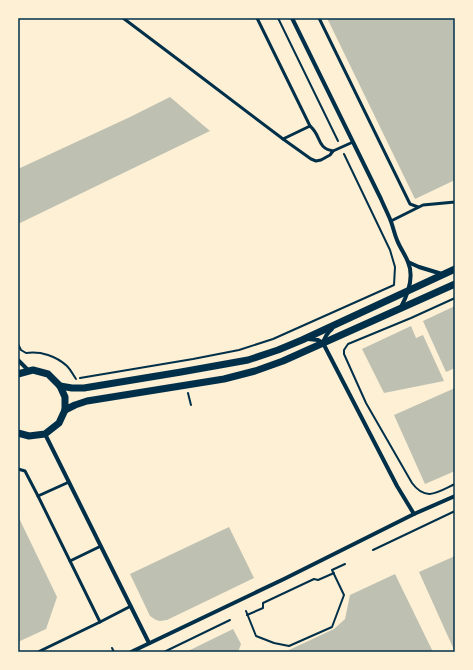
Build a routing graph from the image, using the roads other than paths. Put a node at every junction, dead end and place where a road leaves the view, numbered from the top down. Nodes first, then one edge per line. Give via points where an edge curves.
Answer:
1 (123, 18) edge
2 (257, 18) edge
3 (292, 18) edge
4 (319, 18) edge
5 (310, 126) junction
6 (283, 140) junction
7 (352, 142) junction
8 (334, 151) junction
9 (455, 202) edge
10 (418, 207) junction
11 (391, 221) junction
12 (408, 262) junction
13 (455, 269) edge
14 (443, 274) junction
15 (455, 284) edge
16 (407, 290) junction
17 (400, 308) junction
18 (344, 320) junction
19 (302, 340) junction
20 (323, 343) junction
21 (18, 360) edge
22 (29, 371) junction
23 (18, 374) edge
24 (60, 386) junction
25 (65, 410) junction
26 (18, 433) edge
27 (45, 434) junction
28 (18, 469) edge
29 (69, 482) junction
30 (38, 496) junction
31 (455, 496) edge
32 (414, 514) junction
33 (101, 546) junction
34 (70, 561) junction
35 (131, 606) junction
36 (100, 622) junction
37 (149, 643) junction
38 (38, 652) edge
39 (131, 652) edge

1 - 6 lane
2 - 5 lane
3 - 7 street
4 - 10 lane via 410,204
5 - 6 lane
5 - 8 lane via 323,148
6 - 8 lane via 316,161
7 - 8 lane
7 - 11 street
9 - 10 lane
10 - 11 lane
11 - 12 street via 393,232
12 - 14 street
12 - 16 street via 411,278
13 - 14 street
14 - 16 street
15 - 17 street
16 - 17 street
16 - 18 street
17 - 20 street
18 - 19 street
18 - 20 street via 328,332
19 - 20 street via 318,340
19 - 24 street via 248,360 222,365 84,388
20 - 25 street via 255,371 224,379 87,401
20 - 32 street
21 - 22 street
22 - 23 street
22 - 24 street via 48,374
24 - 25 street via 65,397
25 - 27 street via 59,423
26 - 27 street via 29,436
27 - 29 street
28 - 30 lane via 26,471
29 - 30 lane
29 - 33 street
30 - 34 lane
31 - 32 street
32 - 37 street
33 - 34 lane
33 - 35 street
34 - 36 lane
35 - 36 lane
35 - 37 street
36 - 38 lane
37 - 39 street

